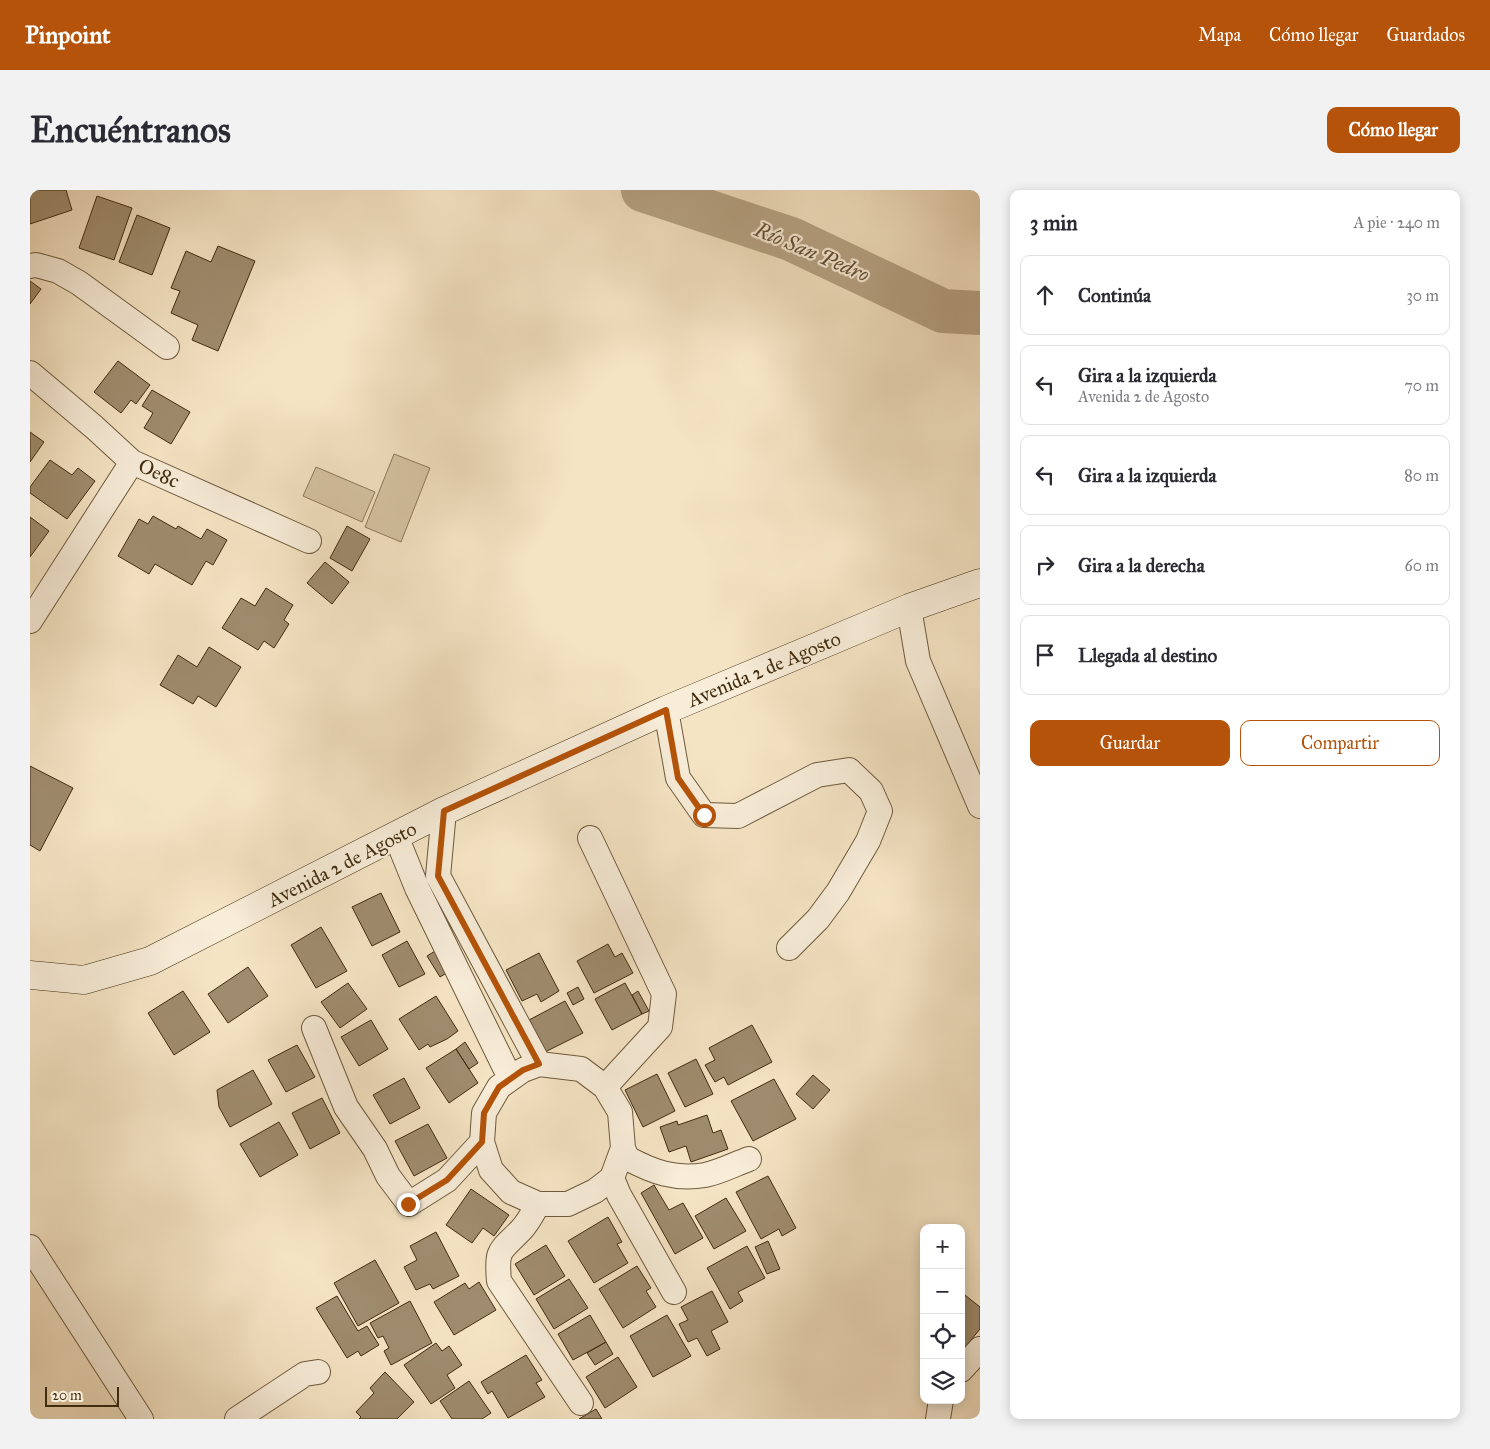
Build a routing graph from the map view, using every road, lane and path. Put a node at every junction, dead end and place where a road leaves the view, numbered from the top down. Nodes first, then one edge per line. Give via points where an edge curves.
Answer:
1 (30, 266) edge
2 (167, 347) dead end
3 (30, 373) edge
4 (132, 462) junction
5 (309, 541) dead end
6 (980, 583) edge
7 (909, 608) junction
8 (30, 620) edge
9 (666, 710) junction
10 (980, 806) edge
11 (444, 811) junction
12 (396, 836) junction
13 (590, 838) dead end
14 (789, 948) dead end
15 (30, 975) edge
16 (314, 1028) dead end
17 (539, 1064) junction
18 (510, 1078) junction
19 (605, 1087) junction
20 (482, 1142) junction
21 (624, 1148) junction
22 (749, 1159) dead end
23 (612, 1178) junction
24 (538, 1204) junction
25 (30, 1247) edge
26 (674, 1292) dead end
27 (980, 1349) edge
28 (965, 1366) edge
29 (318, 1372) dead end
30 (581, 1403) dead end
31 (940, 1404) edge
32 (141, 1419) edge
33 (237, 1419) edge
34 (938, 1419) edge

1 - 2 street via 58,271
3 - 4 street, Oe8c
4 - 5 street, Oe8c
4 - 8 street
6 - 7 main road, Avenida 2 de Agosto
7 - 9 main road, Avenida 2 de Agosto
7 - 10 street via 918,661
9 - 11 main road, Avenida 2 de Agosto
9 - 14 street via 678,778 704,815 738,816 818,775 849,770 871,791 880,811 868,841 833,899
11 - 12 main road, Avenida 2 de Agosto
11 - 17 street via 438,876
12 - 15 main road, Avenida 2 de Agosto via 150,962 84,980
12 - 18 street via 417,888
13 - 19 street via 664,994 660,1028
16 - 20 street via 346,1107 408,1204 447,1180
17 - 18 street
17 - 19 street via 581,1069
18 - 20 street via 499,1087 484,1113
19 - 21 street via 620,1112
20 - 24 street via 491,1170 511,1192
21 - 22 street via 627,1158 650,1170 678,1177 706,1175
21 - 23 street
23 - 24 street via 595,1191 568,1204
23 - 26 street
24 - 30 street via 522,1229 504,1246 497,1261 499,1281
25 - 32 street
27 - 28 street
29 - 33 street via 305,1374
31 - 34 street

